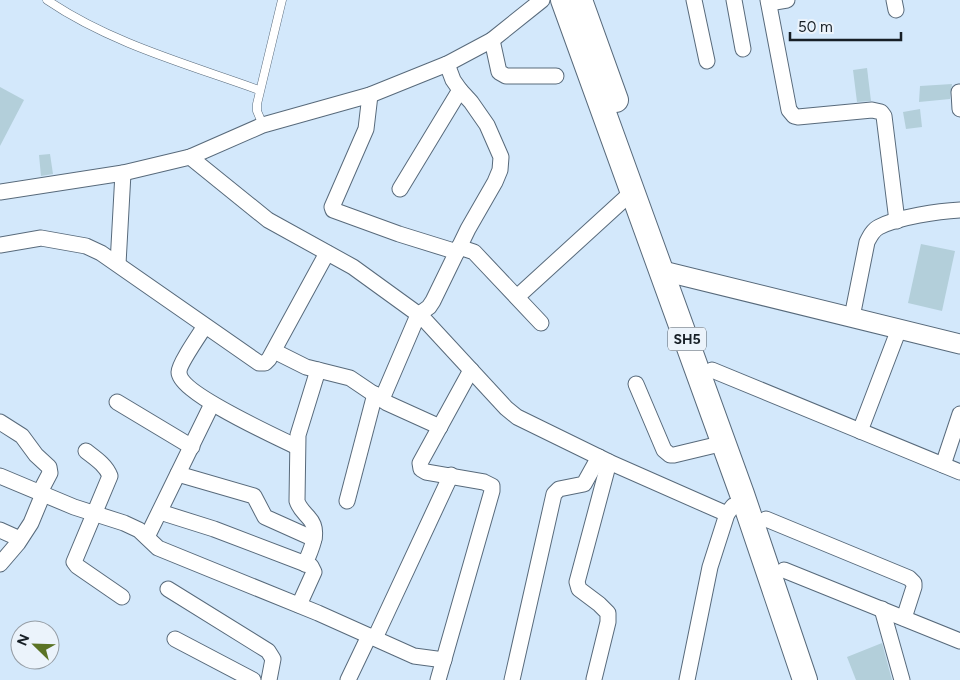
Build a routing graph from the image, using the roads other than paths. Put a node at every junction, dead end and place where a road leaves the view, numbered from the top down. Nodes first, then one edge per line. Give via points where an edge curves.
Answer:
1 (47, 0) edge
2 (282, 0) edge
3 (542, 0) edge
4 (563, 0) edge
5 (580, 0) edge
6 (694, 0) edge
7 (734, 0) edge
8 (787, 0) edge
9 (768, 2) edge
10 (492, 40) junction
11 (743, 49) dead end
12 (706, 61) dead end
13 (447, 64) junction
14 (556, 76) dead end
15 (259, 90) junction
16 (460, 90) junction
17 (959, 92) edge
18 (370, 95) junction
19 (960, 109) edge
20 (263, 125) junction
21 (190, 157) junction
22 (123, 173) junction
23 (400, 189) dead end
24 (0, 192) edge
25 (632, 192) junction
26 (960, 210) edge
27 (897, 221) junction
28 (0, 245) edge
29 (458, 250) junction
30 (327, 253) junction
31 (118, 264) junction
32 (670, 273) junction
33 (517, 297) junction
34 (852, 317) junction
35 (422, 318) junction
36 (541, 323) dead end
37 (205, 326) junction
38 (899, 329) junction
39 (960, 344) edge
40 (274, 351) junction
41 (318, 370) junction
42 (471, 370) junction
43 (712, 370) junction
44 (636, 384) dead end
45 (378, 396) junction
46 (117, 402) dead end
47 (212, 404) junction
48 (960, 414) edge
49 (0, 422) edge
50 (440, 427) junction
51 (860, 431) junction
52 (724, 443) junction
53 (297, 446) junction
54 (192, 447) junction
55 (86, 451) dead end
56 (604, 459) junction
57 (943, 465) junction
58 (960, 472) edge
59 (178, 474) junction
60 (451, 475) junction
61 (0, 476) edge
62 (41, 493) junction
63 (742, 494) junction
64 (347, 501) dead end
65 (160, 512) junction
66 (94, 513) junction
67 (727, 514) junction
68 (766, 519) junction
69 (0, 530) edge
70 (147, 537) junction
71 (314, 539) junction
72 (20, 540) junction
73 (0, 564) edge
74 (305, 564) junction
75 (784, 570) junction
76 (168, 589) dead end
77 (122, 597) dead end
78 (299, 605) junction
79 (882, 609) junction
80 (904, 618) junction
81 (372, 637) junction
82 (175, 639) dead end
83 (960, 641) edge
84 (444, 660) junction
85 (594, 679) edge
86 (254, 680) edge
87 (269, 680) edge
88 (348, 680) edge
89 (438, 680) edge
90 (512, 680) edge
91 (687, 680) edge
92 (805, 680) edge
93 (822, 680) edge
94 (902, 680) edge

1 - 15 lane via 118,39
2 - 15 lane
3 - 10 street
4 - 25 main road, SH5
5 - 32 main road, SH5
6 - 12 street
7 - 11 street
8 - 9 street
9 - 27 street via 791,114 798,117 872,110 884,116
10 - 13 street
10 - 14 street via 502,74
13 - 16 street
13 - 18 street
15 - 20 lane via 257,111
16 - 23 street
16 - 29 street via 487,125 501,157 495,182
17 - 19 street
18 - 20 street
18 - 29 street via 366,129 333,210 399,234
20 - 21 street
21 - 22 street
21 - 30 street via 268,220
22 - 24 street
22 - 31 street
25 - 32 main road, SH5
25 - 33 street
26 - 27 street
27 - 34 street via 871,233
28 - 31 street via 41,238 65,241 101,252
29 - 33 street via 474,252
29 - 35 street
30 - 35 street via 354,267
30 - 40 street
31 - 37 street
32 - 34 street
32 - 43 main road, SH5
32 - 52 main road, SH5
33 - 36 street
34 - 38 street
35 - 42 street
35 - 45 street
37 - 40 street via 259,363 265,363
37 - 47 street via 178,372 183,382
38 - 39 street
38 - 51 street
40 - 41 street
41 - 45 street via 350,378
41 - 53 street
42 - 50 street
42 - 56 street via 517,417
43 - 51 street
43 - 68 main road, SH5
44 - 52 street via 664,450 670,455
45 - 50 street
45 - 64 street
46 - 54 street
47 - 53 street
47 - 54 street
48 - 57 street
49 - 62 street via 22,436 49,468
50 - 60 street via 420,463 421,469
51 - 57 street
52 - 63 main road, SH5
53 - 71 street via 297,502 315,528
54 - 59 street
55 - 66 street via 100,460 110,476
56 - 67 street
56 - 85 street via 577,582 580,589 608,613
56 - 90 street via 584,484 559,489 554,494
57 - 58 street
59 - 65 street
59 - 71 street via 254,496 265,518
60 - 81 street
60 - 84 street via 484,482 492,486 492,491
61 - 62 street
62 - 66 street
62 - 72 street via 31,523
63 - 67 street
63 - 92 main road, SH5
65 - 70 street
65 - 74 street
66 - 70 street via 124,523
66 - 77 street via 74,562
67 - 91 street via 710,567
68 - 75 main road, SH5
68 - 80 street via 909,578 914,587
69 - 72 street
70 - 78 street via 158,548
71 - 74 street
72 - 73 street
74 - 78 street via 314,572
75 - 79 street
75 - 93 main road, SH5
76 - 87 street via 268,651 273,659
78 - 81 street
79 - 80 street
79 - 94 street
80 - 83 street
81 - 84 street via 414,656
81 - 88 street
82 - 86 street
84 - 89 street

